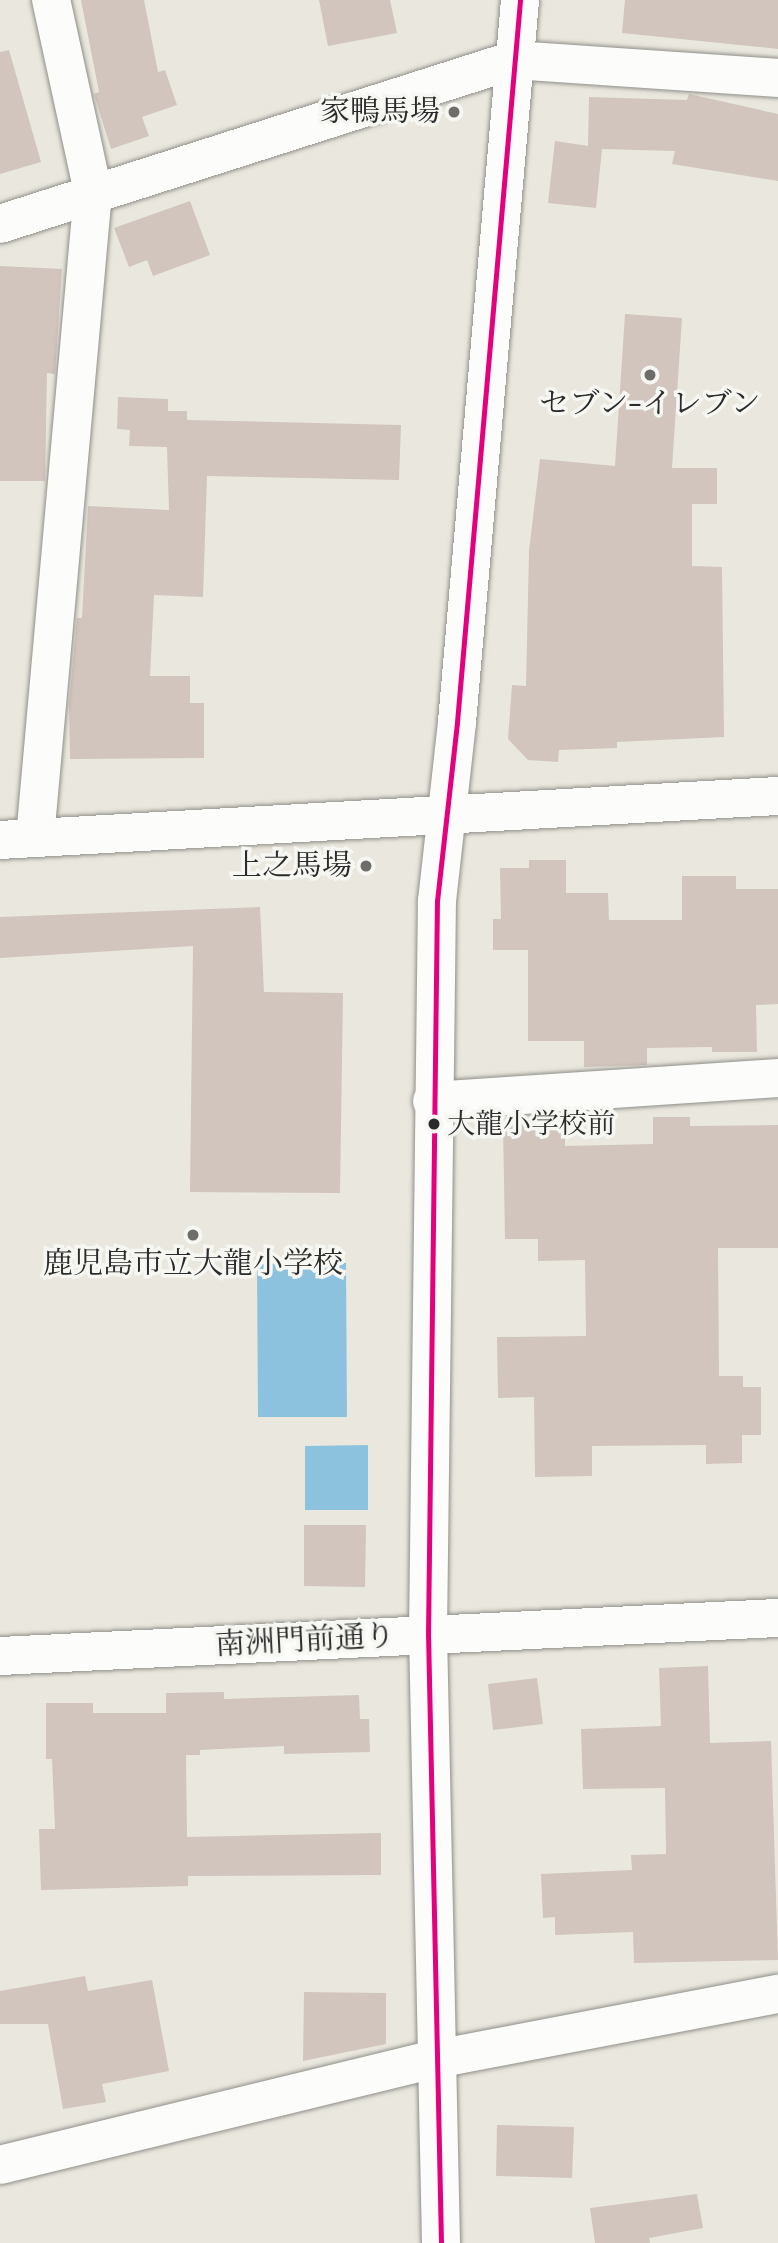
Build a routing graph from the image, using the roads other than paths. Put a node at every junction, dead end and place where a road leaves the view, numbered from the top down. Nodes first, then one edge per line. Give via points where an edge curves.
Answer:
1 (51, 0) edge
2 (520, 0) edge
3 (514, 60) junction
4 (778, 78) edge
5 (93, 192) junction
6 (0, 224) edge
7 (778, 796) edge
8 (448, 814) junction
9 (18, 839) edge
10 (778, 1078) edge
11 (432, 1101) junction
12 (778, 1618) edge
13 (428, 1635) junction
14 (0, 1656) edge
15 (778, 1994) edge
16 (436, 2059) junction
17 (0, 2165) edge
18 (441, 2243) edge

1 - 5 street
2 - 3 street
3 - 4 street
3 - 5 street
3 - 8 street
5 - 6 street
5 - 9 street
7 - 8 street
8 - 9 street
8 - 11 street via 437,901
10 - 11 street
11 - 13 street
12 - 13 street, 南洲門前通り
13 - 14 street, 南洲門前通り
13 - 16 street
15 - 16 street
16 - 17 street
16 - 18 street

